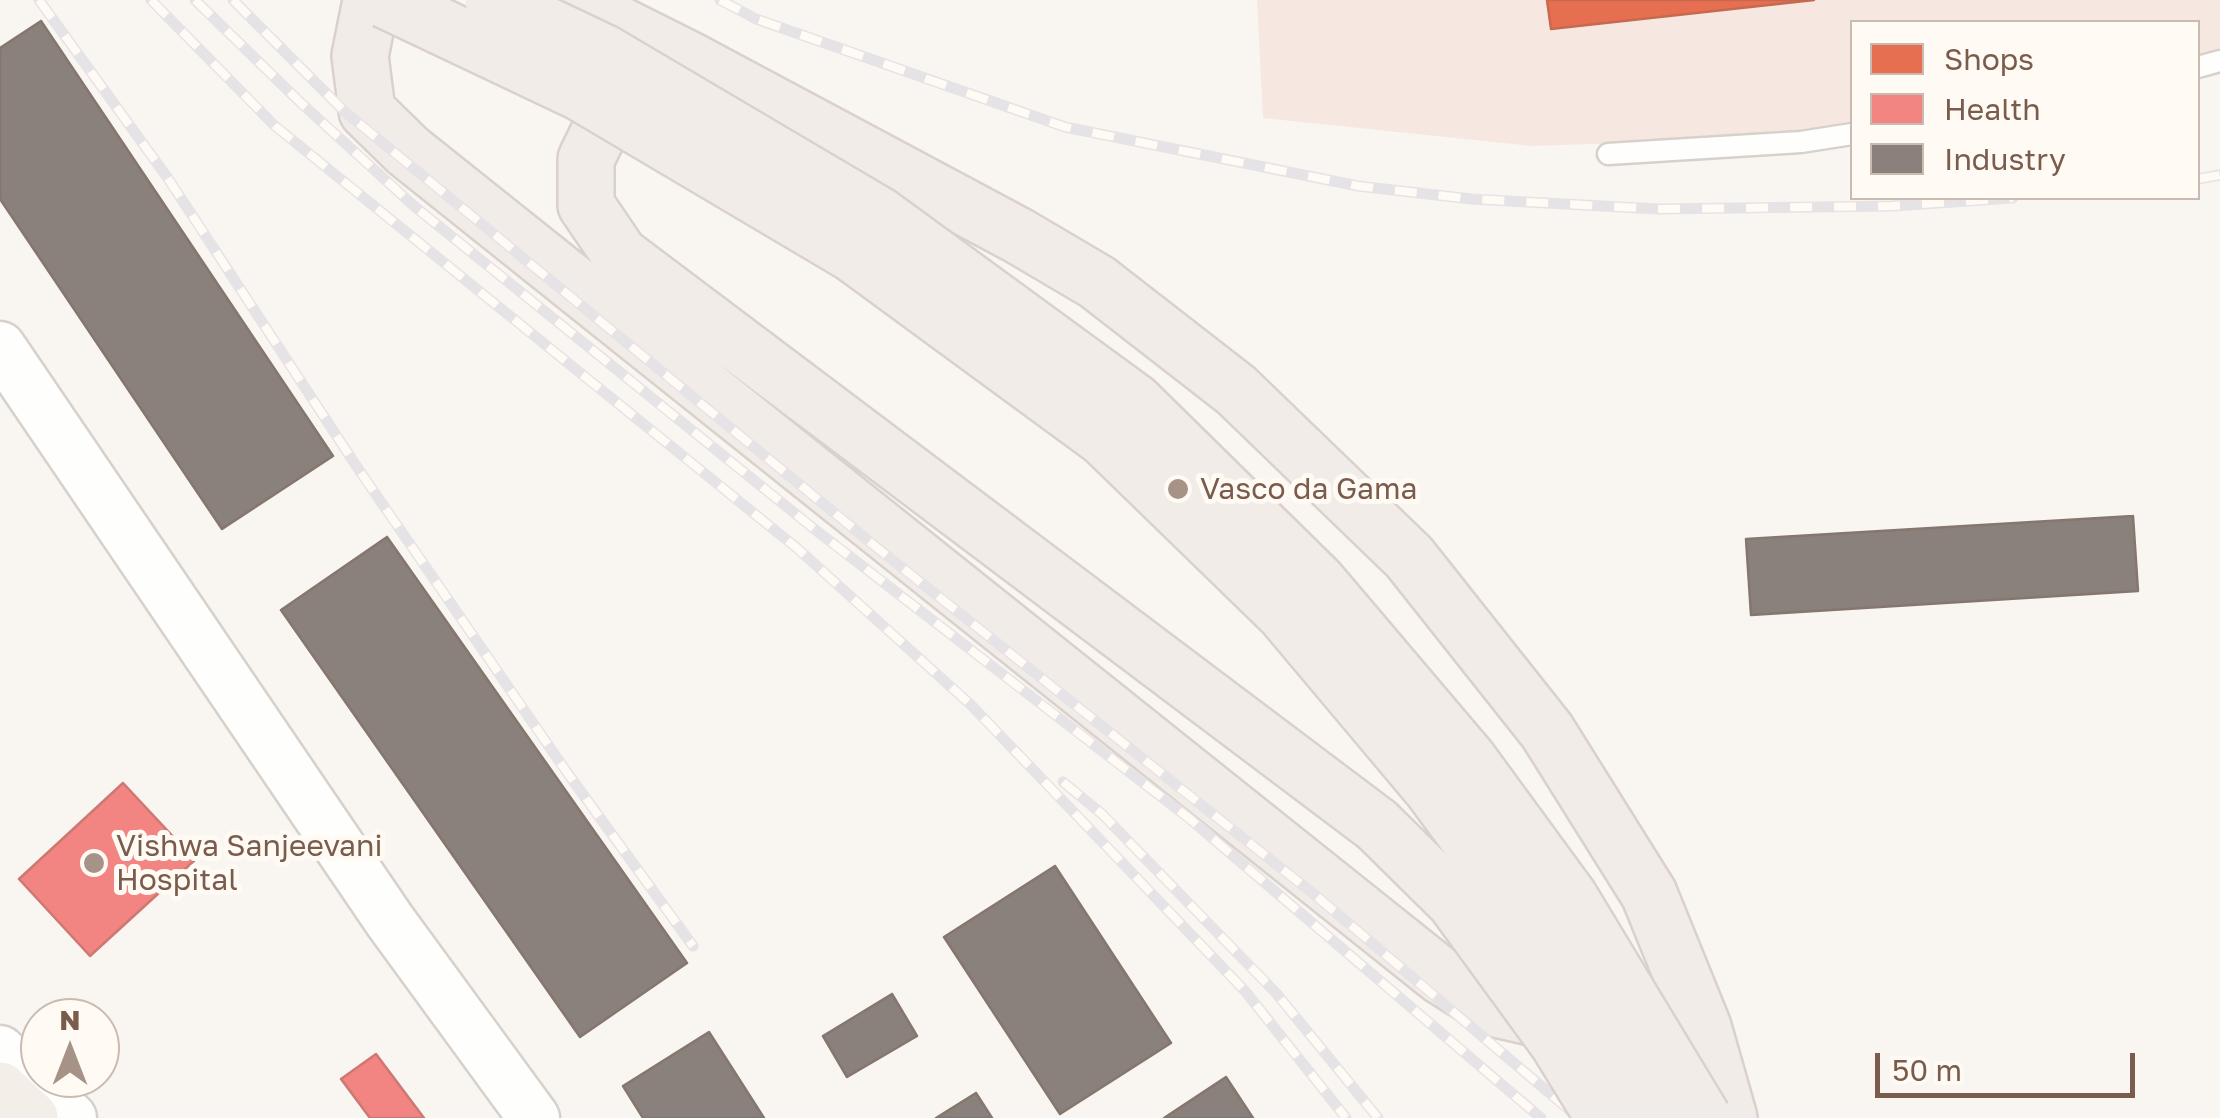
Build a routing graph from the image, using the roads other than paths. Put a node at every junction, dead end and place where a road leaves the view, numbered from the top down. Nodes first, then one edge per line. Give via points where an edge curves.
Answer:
1 (374, 0) edge
2 (385, 0) edge
3 (494, 0) edge
4 (570, 0) edge
5 (686, 58) junction
6 (1850, 134) edge
7 (1608, 154) dead end
8 (0, 346) edge
9 (0, 1051) edge
10 (0, 1090) edge
11 (30, 1118) edge
12 (72, 1118) edge
13 (534, 1118) edge
14 (1604, 1118) edge
15 (1648, 1118) edge
16 (1682, 1118) edge
17 (1703, 1118) edge
18 (1729, 1118) edge

1 - 16 highway via 360,56 367,111 408,151 1441,976 1492,1008 1627,1043 1664,1083
2 - 15 highway, bridge via 581,93 853,254 1104,438 1284,613 1432,788 1531,924
3 - 17 highway, bridge via 603,52 879,215 1135,402 1318,582 1469,760 1570,898
4 - 5 highway
5 - 14 highway, bridge via 652,58 628,71 586,158 586,204 620,255 1377,825 1454,902
5 - 18 highway via 1097,282 1236,390 1409,557 1547,731 1649,894 1703,1026
6 - 7 lane
8 - 13 street via 379,904
9 - 12 street
10 - 11 main road

